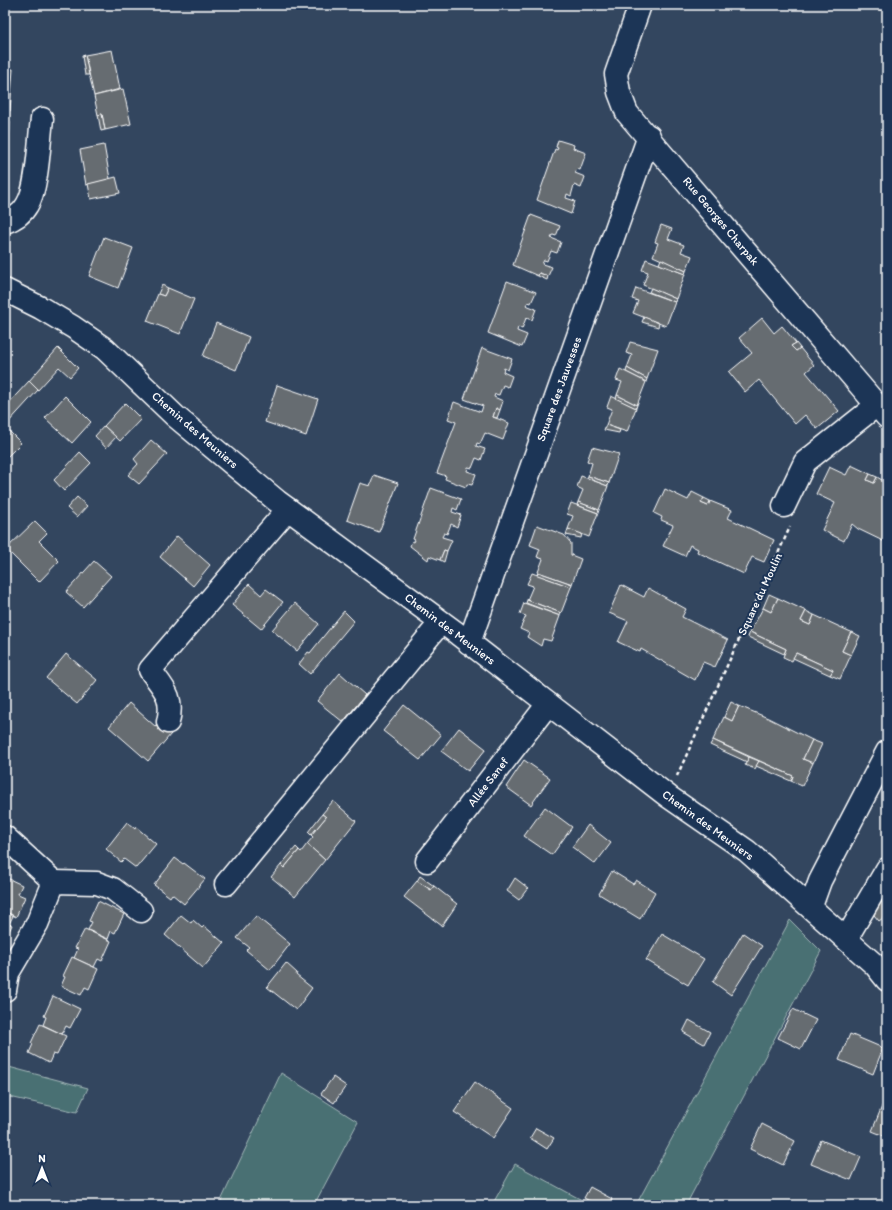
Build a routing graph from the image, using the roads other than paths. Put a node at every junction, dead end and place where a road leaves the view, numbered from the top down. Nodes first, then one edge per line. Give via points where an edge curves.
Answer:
1 (640, 5) edge
2 (42, 119) dead end
3 (649, 136) junction
4 (5, 222) edge
5 (5, 290) edge
6 (882, 411) edge
7 (283, 505) junction
8 (788, 515) road end
9 (441, 622) junction
10 (469, 643) junction
11 (144, 658) dead end
12 (548, 704) junction
13 (168, 722) dead end
14 (887, 752) edge
15 (5, 837) edge
16 (427, 861) dead end
17 (887, 870) edge
18 (54, 882) junction
19 (226, 884) dead end
20 (811, 906) junction
21 (141, 911) dead end
22 (846, 939) junction
23 (6, 978) edge
24 (887, 980) edge

1 - 3 street, Rue Georges Charpak via 616,74 627,113
2 - 4 street via 32,192 27,205 18,215
3 - 6 street, Rue Georges Charpak
3 - 10 street, Square des Jauvesses
5 - 7 street, Chemin des Meuniers via 73,327 104,350 175,416
6 - 8 street via 805,462
7 - 9 street, Chemin des Meuniers
7 - 11 street
7 - 13 street via 150,670 167,694 171,709
9 - 10 street, Chemin des Meuniers
9 - 19 street
10 - 12 street, Chemin des Meuniers
12 - 16 street, Allée Sanef
12 - 20 street, Chemin des Meuniers via 669,796 746,850
14 - 20 street via 820,881
15 - 18 street
17 - 22 street
18 - 21 street via 97,883 113,888
18 - 23 street via 37,924
20 - 22 street, Chemin des Meuniers
22 - 24 street, Chemin des Meuniers via 875,965

